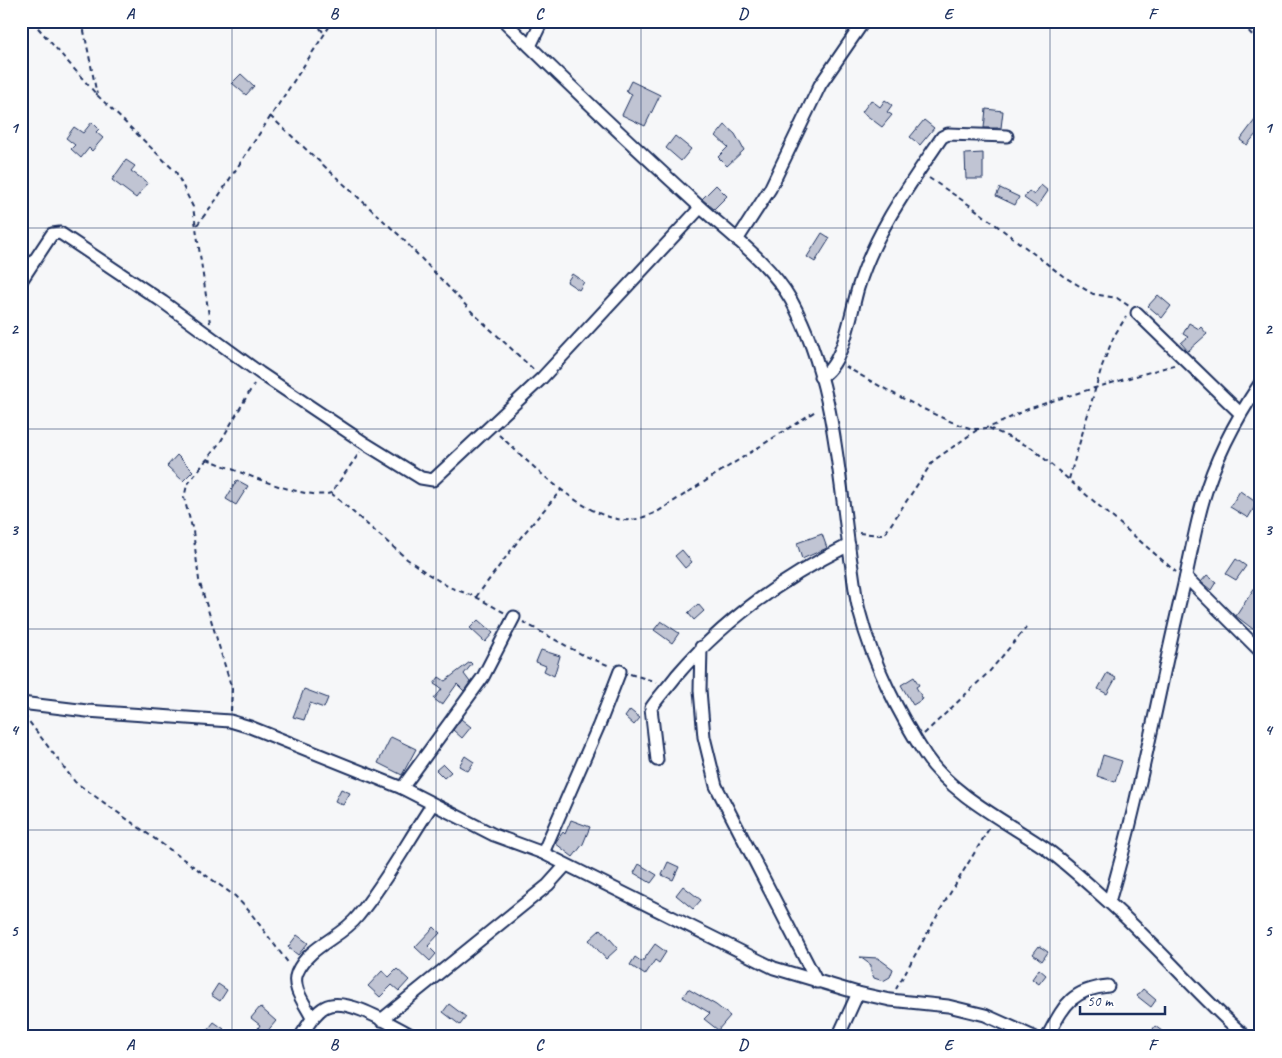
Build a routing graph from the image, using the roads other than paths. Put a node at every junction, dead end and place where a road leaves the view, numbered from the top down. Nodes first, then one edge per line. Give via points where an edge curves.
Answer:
1 (504, 21) edge
2 (542, 21) edge
3 (864, 21) edge
4 (530, 46) junction
5 (1008, 136) dead end
6 (700, 208) junction
7 (737, 240) junction
8 (21, 280) edge
9 (1134, 311) road end
10 (820, 377) junction
11 (1261, 382) edge
12 (1240, 413) junction
13 (848, 539) junction
14 (1186, 578) junction
15 (514, 617) road end
16 (701, 647) junction
17 (1261, 652) edge
18 (620, 671) road end
19 (21, 703) edge
20 (657, 760) dead end
21 (402, 788) junction
22 (432, 805) junction
23 (543, 853) junction
24 (566, 865) junction
25 (1109, 902) junction
26 (817, 982) junction
27 (1108, 986) dead end
28 (858, 993) junction
29 (312, 1018) junction
30 (381, 1020) junction
31 (300, 1037) edge
32 (416, 1037) edge
33 (838, 1037) edge
34 (1034, 1037) edge
35 (1047, 1037) edge
36 (1246, 1037) edge

1 - 4 street
2 - 4 street
3 - 7 street via 820,85 770,189
4 - 6 street
5 - 10 street via 942,136 883,229 866,267 837,360 827,374
6 - 7 street
6 - 8 street via 542,378 433,480 421,478 366,444 60,233 52,234
7 - 10 street via 771,273 791,299
9 - 12 street
10 - 13 street via 840,470
11 - 12 street
12 - 14 street via 1224,444 1203,500
13 - 16 street via 741,612
13 - 25 street via 859,611 868,643 902,716 928,760 952,784 1048,851
14 - 17 street
14 - 25 street via 1136,805
15 - 21 street via 483,676
16 - 20 street via 651,708
16 - 26 street via 704,738 716,786
18 - 23 street
19 - 21 street via 87,712 230,721
21 - 22 street
22 - 23 street
22 - 29 street via 358,917 309,955 297,974 296,988
23 - 24 street
24 - 26 street via 774,968
24 - 30 street via 548,885
25 - 36 street
26 - 28 street
27 - 35 street via 1078,993 1069,1001
28 - 33 street
28 - 34 street via 948,1006 985,1015
29 - 30 street via 334,1003 354,1006
29 - 31 street
30 - 32 street

